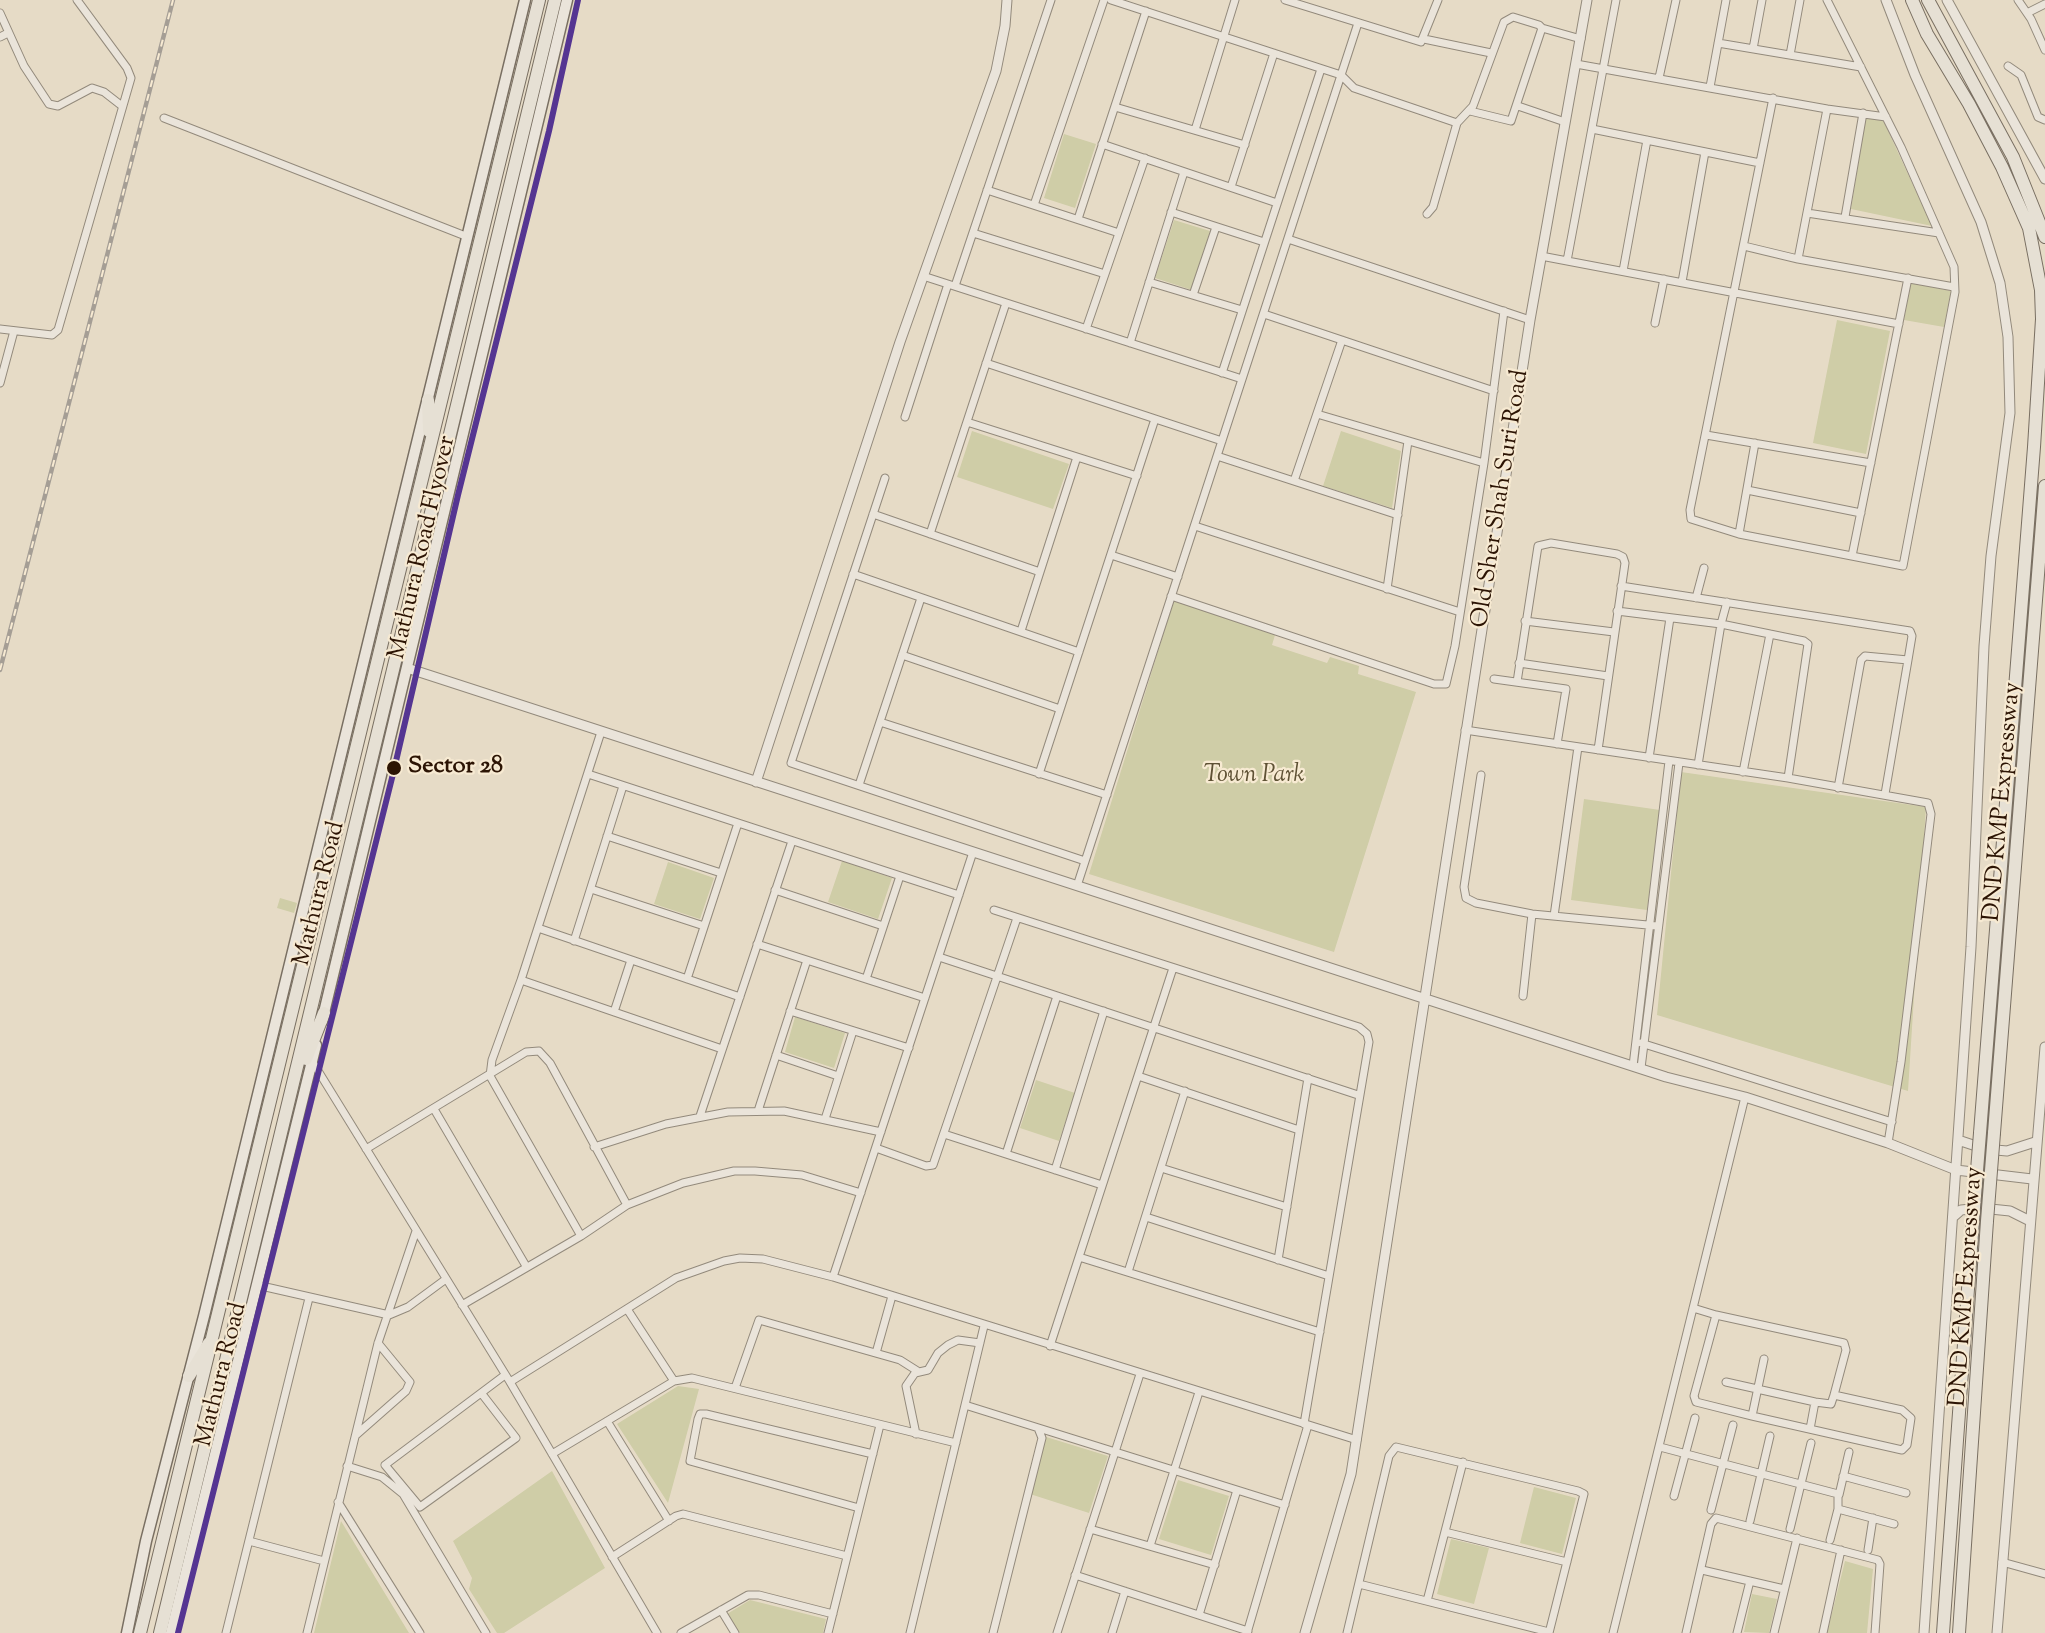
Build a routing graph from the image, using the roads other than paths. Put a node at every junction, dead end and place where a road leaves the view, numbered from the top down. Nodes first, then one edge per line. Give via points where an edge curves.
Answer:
1 (77, 0) edge
2 (525, 0) edge
3 (539, 0) edge
4 (555, 0) edge
5 (567, 0) edge
6 (1006, 0) edge
7 (1051, 0) edge
8 (1104, 0) edge
9 (1111, 0) edge
10 (1235, 0) edge
11 (1285, 0) edge
12 (1438, 0) edge
13 (1587, 0) edge
14 (1616, 0) edge
15 (1676, 0) edge
16 (1726, 0) edge
17 (1762, 0) edge
18 (1800, 0) edge
19 (1827, 0) edge
20 (1886, 0) edge
21 (1912, 0) edge
22 (1928, 0) edge
23 (1947, 0) edge
24 (2018, 0) edge
25 (2045, 4) edge
26 (1146, 11) junction
27 (0, 13) edge
28 (2027, 13) junction
29 (1358, 23) junction
30 (1542, 28) junction
31 (8, 33) junction
32 (2043, 36) edge
33 (0, 37) edge
34 (1223, 37) junction
35 (1424, 39) junction
36 (1581, 39) junction
37 (1718, 43) junction
38 (1753, 48) junction
39 (2045, 50) edge
40 (1274, 53) junction
41 (1491, 53) junction
42 (1790, 55) junction
43 (1576, 64) junction
44 (2008, 66) dead end
45 (1861, 67) junction
46 (1321, 69) junction
47 (1602, 69) junction
48 (1341, 75) junction
49 (1659, 78) junction
50 (1710, 87) junction
51 (1773, 98) junction
52 (122, 106) junction
53 (1518, 106) junction
54 (1115, 107) junction
55 (1827, 109) junction
56 (1470, 111) junction
57 (1863, 113) junction
58 (1886, 117) junction
59 (164, 118) dead end
60 (2045, 120) edge
61 (1565, 122) junction
62 (1457, 123) junction
63 (1592, 129) junction
64 (1195, 130) junction
65 (1647, 140) junction
66 (1102, 144) junction
67 (1245, 145) junction
68 (1706, 152) junction
69 (1145, 158) junction
70 (1760, 163) junction
71 (1184, 172) junction
72 (2045, 179) edge
73 (1231, 188) junction
74 (987, 190) junction
75 (1277, 203) junction
76 (1034, 205) junction
77 (1171, 212) junction
78 (1807, 213) junction
79 (1427, 214) dead end
80 (1845, 218) junction
81 (1078, 219) junction
82 (1216, 227) junction
83 (973, 233) junction
84 (1119, 233) junction
85 (1939, 233) junction
86 (468, 237) junction
87 (2045, 237) edge
88 (1288, 239) junction
89 (1264, 243) junction
90 (1744, 246) junction
91 (1541, 256) junction
92 (1798, 259) junction
93 (1567, 261) junction
94 (1623, 271) junction
95 (1105, 274) junction
96 (923, 276) junction
97 (1908, 278) junction
98 (1664, 279) junction
99 (1149, 282) junction
100 (1682, 282) junction
101 (952, 285) junction
102 (1954, 287) junction
103 (1734, 292) junction
104 (1193, 295) junction
105 (1006, 303) junction
106 (1242, 310) junction
107 (1504, 311) junction
108 (1264, 314) junction
109 (1530, 320) junction
110 (1655, 323) dead end
111 (1899, 324) junction
112 (0, 329) edge
113 (1086, 329) junction
114 (14, 331) junction
115 (1342, 340) junction
116 (1130, 343) junction
117 (986, 363) junction
118 (1222, 373) junction
119 (1242, 380) junction
120 (0, 383) edge
121 (1494, 391) junction
122 (428, 400) junction
123 (1317, 414) junction
124 (905, 417) dead end
125 (1155, 419) junction
126 (967, 422) junction
127 (1706, 435) junction
128 (1222, 441) junction
129 (1408, 441) junction
130 (1755, 443) junction
131 (428, 454) junction
132 (1217, 456) junction
133 (1077, 457) junction
134 (1484, 463) junction
135 (1871, 463) junction
136 (1137, 476) junction
137 (885, 478) dead end
138 (1294, 481) junction
139 (2045, 486) edge
140 (1747, 490) junction
141 (1860, 513) junction
142 (873, 514) junction
143 (1398, 515) junction
144 (1195, 526) junction
145 (930, 534) junction
146 (1739, 534) junction
147 (1111, 555) junction
148 (1852, 556) junction
149 (1704, 568) dead end
150 (1040, 572) junction
151 (853, 574) junction
152 (1178, 577) junction
153 (1621, 586) junction
154 (1387, 590) junction
155 (2040, 593) edge
156 (1171, 596) junction
157 (921, 598) junction
158 (1696, 598) junction
159 (1727, 602) junction
160 (1617, 611) junction
161 (1460, 612) junction
162 (1670, 618) junction
163 (1525, 621) junction
164 (1721, 624) junction
165 (1021, 632) junction
166 (1614, 632) junction
167 (1770, 634) junction
168 (1079, 651) junction
169 (902, 655) junction
170 (1908, 660) junction
171 (1519, 663) junction
172 (407, 668) junction
173 (1608, 676) junction
174 (1494, 679) dead end
175 (1517, 682) junction
176 (1060, 709) junction
177 (880, 722) junction
178 (1465, 730) junction
179 (601, 732) junction
180 (1557, 744) junction
181 (1578, 747) junction
182 (1598, 750) junction
183 (1649, 758) junction
184 (1669, 761) junction
185 (1679, 763) junction
186 (1698, 765) junction
187 (1743, 772) junction
188 (588, 774) junction
189 (1039, 774) junction
190 (1481, 775) dead end
191 (1788, 778) junction
192 (756, 782) junction
193 (859, 785) junction
194 (623, 786) junction
195 (1838, 788) junction
196 (1885, 794) junction
197 (1107, 795) junction
198 (738, 823) junction
199 (608, 836) junction
200 (792, 841) junction
201 (973, 852) junction
202 (1086, 861) junction
203 (722, 873) junction
204 (900, 876) junction
205 (1077, 886) junction
206 (591, 889) junction
207 (775, 890) junction
208 (959, 895) junction
209 (994, 910) dead end
210 (1532, 914) junction
211 (1554, 916) junction
212 (1017, 918) junction
213 (1650, 925) junction
214 (704, 926) junction
215 (884, 926) junction
216 (1658, 926) junction
217 (538, 928) junction
218 (574, 941) junction
219 (757, 944) junction
220 (939, 957) junction
221 (631, 960) junction
222 (807, 960) junction
223 (1173, 968) junction
224 (998, 976) junction
225 (687, 979) junction
226 (866, 979) junction
227 (521, 980) junction
228 (1057, 996) junction
229 (1522, 996) dead end
230 (740, 997) junction
231 (925, 998) junction
232 (1426, 1000) junction
233 (790, 1011) junction
234 (1104, 1011) junction
235 (614, 1012) junction
236 (324, 1013) junction
237 (1153, 1028) junction
238 (853, 1030) junction
239 (1640, 1043) junction
240 (2045, 1047) edge
241 (909, 1048) junction
242 (722, 1049) junction
243 (776, 1055) junction
244 (312, 1061) junction
245 (1637, 1067) junction
246 (490, 1076) junction
247 (838, 1076) junction
248 (1138, 1076) junction
249 (1308, 1078) junction
250 (1185, 1092) junction
251 (291, 1095) junction
252 (1358, 1095) junction
253 (1745, 1097) junction
254 (434, 1109) junction
255 (758, 1111) junction
256 (700, 1116) junction
257 (825, 1119) junction
258 (1892, 1122) junction
259 (1299, 1130) junction
260 (881, 1132) junction
261 (944, 1134) junction
262 (1958, 1140) junction
263 (2035, 1142) junction
264 (1888, 1143) junction
265 (594, 1147) junction
266 (876, 1148) junction
267 (366, 1149) junction
268 (1006, 1154) junction
269 (1161, 1168) junction
270 (1055, 1170) junction
271 (1956, 1170) junction
272 (2032, 1179) junction
273 (1102, 1185) junction
274 (861, 1193) junction
275 (627, 1205) junction
276 (1287, 1207) junction
277 (1953, 1216) junction
278 (1146, 1217) junction
279 (2030, 1221) junction
280 (416, 1231) junction
281 (581, 1236) junction
282 (1079, 1257) junction
283 (1278, 1260) junction
284 (526, 1266) junction
285 (1128, 1272) junction
286 (1329, 1276) junction
287 (833, 1277) junction
288 (446, 1279) junction
289 (257, 1285) junction
290 (892, 1296) junction
291 (309, 1298) junction
292 (462, 1305) junction
293 (1693, 1308) junction
294 (627, 1309) junction
295 (388, 1315) junction
296 (1716, 1315) junction
297 (984, 1326) junction
298 (1320, 1332) junction
299 (214, 1334) junction
300 (378, 1343) junction
301 (980, 1343) junction
302 (1050, 1346) junction
303 (876, 1353) junction
304 (1764, 1359) dead end
305 (919, 1372) junction
306 (1140, 1374) junction
307 (505, 1375) junction
308 (189, 1376) junction
309 (674, 1381) junction
310 (510, 1382) junction
311 (1726, 1382) dead end
312 (735, 1388) junction
313 (1757, 1390) junction
314 (1199, 1392) junction
315 (482, 1394) junction
316 (1834, 1395) junction
317 (1815, 1402) junction
318 (965, 1405) junction
319 (1752, 1416) junction
320 (1695, 1418) dead end
321 (607, 1421) junction
322 (1306, 1424) junction
323 (880, 1425) junction
324 (1733, 1425) dead end
325 (1038, 1428) junction
326 (1810, 1429) junction
327 (916, 1434) junction
328 (356, 1435) junction
329 (1770, 1436) dead end
330 (1357, 1440) junction
331 (956, 1443) junction
332 (1812, 1443) dead end
333 (1660, 1447) junction
334 (1115, 1452) junction
335 (1849, 1452) dead end
336 (1684, 1453) junction
337 (552, 1454) junction
338 (873, 1454) junction
339 (1463, 1462) junction
340 (1723, 1464) junction
341 (346, 1466) junction
342 (1174, 1470) junction
343 (1761, 1474) junction
344 (1843, 1476) junction
345 (1801, 1485) junction
346 (1237, 1490) junction
347 (1906, 1493) dead end
348 (1839, 1495) junction
349 (1674, 1496) dead end
350 (338, 1502) junction
351 (1285, 1505) junction
352 (859, 1508) junction
353 (1838, 1509) junction
354 (1711, 1510) dead end
355 (1873, 1518) junction
356 (669, 1521) junction
357 (1750, 1521) dead end
358 (1894, 1524) dead end
359 (1790, 1528) dead end
360 (1090, 1529) junction
361 (1445, 1532) junction
362 (1797, 1538) junction
363 (1830, 1540) dead end
364 (249, 1541) junction
365 (1150, 1546) junction
366 (1841, 1550) junction
367 (1868, 1550) dead end
368 (848, 1556) junction
369 (612, 1557) junction
370 (324, 1561) junction
371 (1567, 1562) junction
372 (2002, 1562) junction
373 (1215, 1565) junction
374 (1702, 1570) junction
375 (2045, 1574) edge
376 (1075, 1575) junction
377 (1750, 1581) junction
378 (1359, 1584) junction
379 (1784, 1588) junction
380 (1125, 1591) junction
381 (1427, 1601) junction
382 (721, 1610) junction
383 (833, 1614) junction
384 (1199, 1615) junction
385 (1248, 1632) edge
386 (127, 1633) edge
387 (140, 1633) edge
388 (161, 1633) edge
389 (171, 1633) edge
390 (226, 1633) edge
391 (307, 1633) edge
392 (420, 1633) edge
393 (486, 1633) edge
394 (656, 1633) edge
395 (681, 1633) edge
396 (735, 1633) edge
397 (828, 1633) edge
398 (910, 1633) edge
399 (993, 1633) edge
400 (1057, 1633) edge
401 (1112, 1633) edge
402 (1305, 1633) edge
403 (1347, 1633) edge
404 (1549, 1633) edge
405 (1613, 1633) edge
406 (1686, 1633) edge
407 (1737, 1633) edge
408 (1774, 1633) edge
409 (1823, 1633) edge
410 (1875, 1633) edge
411 (1924, 1633) edge
412 (1944, 1633) edge
413 (1959, 1633) edge
414 (1997, 1633) edge

1 - 52 street via 131,74
2 - 86 main road
3 - 131 highway, Mathura Road Flyover
4 - 251 highway, Mathura Road Flyover
5 - 172 main road
6 - 96 street via 996,71
7 - 74 street
8 - 76 street
9 - 26 street
10 - 34 street
11 - 29 street
12 - 35 street
13 - 36 street, Old Sher Shah Suri Road
14 - 47 street
15 - 49 street
16 - 37 street
17 - 38 street
18 - 42 street
19 - 45 street
20 - 262 street via 1981,222 2000,283 2008,337 2010,413 1984,635 1971,947
21 - 412 highway, DND KMP Expressway, bridge via 2002,167 2029,228 2041,290 2042,319
22 - 87 highway via 2013,157
23 - 72 street
24 - 28 street
25 - 28 street
26 - 34 street
26 - 54 street
27 - 31 street
28 - 32 street
29 - 35 street via 1417,42
29 - 48 street
30 - 36 street
30 - 41 street via 1528,20 1508,18
30 - 53 street
31 - 33 street
31 - 52 street via 49,104 58,106 92,88
32 - 39 street
34 - 40 street
34 - 64 street
35 - 41 street
36 - 43 street, Old Sher Shah Suri Road
37 - 38 street
37 - 50 street
38 - 42 street
40 - 46 street
40 - 67 street
41 - 56 street
42 - 45 street
43 - 47 street
43 - 61 street, Old Sher Shah Suri Road
44 - 60 street via 2021,75 2038,117
45 - 58 street
46 - 48 street
46 - 75 street
47 - 49 street
47 - 63 street
48 - 62 street via 1354,88
48 - 88 street
49 - 50 street
50 - 51 street
51 - 55 street
51 - 70 street
52 - 114 street via 58,330 52,335
53 - 56 street via 1511,121 1506,122
53 - 61 street
54 - 64 street
54 - 66 street
55 - 57 street
55 - 78 street
56 - 62 street
57 - 58 street
57 - 80 street
58 - 85 street
59 - 86 street
61 - 91 street, Old Sher Shah Suri Road
62 - 79 street via 1433,207
63 - 65 street
63 - 93 street
64 - 67 street
65 - 68 street
65 - 94 street
66 - 69 street
66 - 81 street
67 - 73 street
68 - 70 street
68 - 100 street
69 - 71 street
69 - 84 street
70 - 90 street
71 - 73 street
71 - 77 street
73 - 75 street
74 - 76 street
74 - 83 street
75 - 89 street
76 - 81 street
77 - 82 street
77 - 99 street
78 - 80 street
78 - 92 street
80 - 85 street
81 - 84 street
82 - 89 street
82 - 104 street
83 - 95 street
83 - 101 street
84 - 95 street
85 - 102 street via 1954,267
86 - 122 main road
88 - 107 street
88 - 108 street
89 - 106 street
90 - 92 street
90 - 103 street
91 - 93 street
91 - 109 street, Old Sher Shah Suri Road
92 - 97 street
93 - 94 street
94 - 98 street
95 - 113 street
96 - 101 street
96 - 192 street
97 - 102 street
97 - 111 street
98 - 100 street
98 - 110 street
99 - 104 street
99 - 116 street
100 - 103 street
101 - 105 street
101 - 124 street
102 - 148 street via 1903,566
103 - 111 street
103 - 127 street
104 - 106 street
105 - 113 street
105 - 117 street
106 - 118 street
107 - 109 street
107 - 121 street
108 - 115 street
108 - 119 street
109 - 178 street, Old Sher Shah Suri Road
111 - 135 street
112 - 114 street
113 - 116 street
114 - 120 street
115 - 121 street
115 - 123 street
116 - 118 street
117 - 125 street
117 - 126 street
118 - 119 street
119 - 128 street
121 - 134 street
122 - 131 highway
122 - 308 main road
123 - 129 street
123 - 138 street
125 - 128 street
125 - 136 street
126 - 133 street
126 - 145 street
127 - 130 street
127 - 146 street via 1691,519
128 - 132 street
129 - 134 street
129 - 143 street
130 - 135 street
130 - 140 street
131 - 299 highway, Mathura Road
132 - 138 street
132 - 144 street
133 - 136 street
133 - 150 street
134 - 161 street
135 - 141 street
136 - 147 street
137 - 142 street
138 - 143 street
139 - 155 highway, DND KMP Expressway
140 - 141 street
140 - 146 street
141 - 148 street
142 - 145 street
142 - 151 street
143 - 154 street
144 - 152 street
144 - 154 street
145 - 150 street
146 - 148 street
147 - 152 street
147 - 168 street
149 - 158 street
150 - 165 street
151 - 157 street
151 - 193 street via 791,763
152 - 156 street
153 - 158 street
153 - 160 street
153 - 163 street via 1625,563 1617,554 1542,544 1536,552
154 - 161 street
155 - 413 highway, DND KMP Expressway, bridge via 1987,1221
156 - 161 street via 1442,686 1449,680
156 - 197 street
157 - 165 street
157 - 169 street
158 - 159 street
159 - 164 street
159 - 170 street via 1905,629 1912,636
160 - 162 street
160 - 166 street
162 - 164 street
162 - 183 street
163 - 166 street
163 - 171 street
164 - 167 street
164 - 186 street
165 - 168 street
166 - 173 street
167 - 187 street
167 - 191 street via 1808,644
168 - 176 street
169 - 176 street
169 - 177 street
170 - 195 street via 1865,656 1862,660
170 - 196 street
171 - 173 street
171 - 175 street
172 - 179 street
172 - 236 main road
173 - 182 street
174 - 175 street
175 - 180 street via 1566,689
176 - 189 street
177 - 189 street
177 - 193 street
178 - 180 street
178 - 232 street, Old Sher Shah Suri Road
179 - 188 street
179 - 192 street
180 - 181 street
181 - 182 street
181 - 211 street
182 - 183 street
183 - 184 street
184 - 185 street
184 - 213 street
185 - 186 street
185 - 216 street
186 - 187 street
187 - 191 street
188 - 194 street
188 - 217 street
189 - 197 street
190 - 210 street via 1464,887 1466,898
191 - 195 street
192 - 201 street
193 - 202 street
194 - 198 street
194 - 199 street
195 - 196 street
196 - 258 street via 1925,801 1931,807
197 - 202 street
198 - 200 street
198 - 203 street
199 - 203 street
199 - 206 street
200 - 204 street
200 - 207 street
201 - 205 street
201 - 208 street
202 - 205 street
203 - 214 street
204 - 208 street
204 - 215 street
205 - 232 street
206 - 214 street
206 - 218 street
207 - 215 street
207 - 219 street
208 - 220 street
209 - 212 street
210 - 211 street
210 - 229 street
211 - 213 street
212 - 223 street
212 - 224 street
213 - 216 street
213 - 239 street
214 - 225 street
215 - 226 street
216 - 239 street
217 - 218 street
217 - 227 street
218 - 221 street
219 - 222 street
219 - 230 street
220 - 224 street
220 - 231 street
221 - 225 street
221 - 235 street
222 - 226 street
222 - 233 street
223 - 237 street
223 - 252 street via 1359,1027 1369,1042
224 - 228 street
224 - 261 street
225 - 230 street
226 - 231 street
227 - 235 street
227 - 246 street via 492,1060
228 - 234 street
228 - 268 street
230 - 242 street
231 - 241 street
232 - 245 street
232 - 330 street, Old Sher Shah Suri Road
233 - 238 street
233 - 243 street
234 - 237 street
234 - 270 street
235 - 242 street
236 - 244 main road
236 - 251 highway
237 - 248 street
237 - 249 street
238 - 241 street
238 - 247 street
239 - 245 street
239 - 258 street
240 - 263 street
241 - 260 street
242 - 256 street
243 - 247 street
243 - 255 street
244 - 267 street
244 - 289 main road
245 - 253 street
246 - 254 street
246 - 265 street via 526,1052 540,1051
246 - 281 street
247 - 257 street
248 - 250 street
248 - 273 street
249 - 252 street
249 - 259 street
250 - 259 street
250 - 269 street
251 - 388 highway, Mathura Road
252 - 286 street
253 - 264 street
253 - 293 street
254 - 267 street
254 - 284 street
255 - 256 street
255 - 257 street via 784,1111
256 - 265 street
257 - 260 street
258 - 264 street
259 - 276 street
260 - 266 street
261 - 266 street via 933,1165
261 - 268 street
262 - 263 street via 2007,1151
262 - 271 street
263 - 272 street
264 - 271 street
265 - 275 street
266 - 274 street
267 - 280 street
268 - 270 street
269 - 276 street
269 - 278 street
270 - 273 street
271 - 272 street
271 - 277 street
272 - 279 street
273 - 282 street
274 - 275 street via 802,1175 734,1171 683,1183
274 - 287 street
275 - 281 street
276 - 283 street
277 - 279 street via 1961,1210 1981,1208 2010,1211
277 - 411 street
278 - 283 street
278 - 285 street
279 - 372 street
280 - 288 street
280 - 295 street
281 - 284 street
282 - 285 street
282 - 302 street
283 - 286 street
284 - 292 street
285 - 298 street
286 - 298 street
287 - 290 street
287 - 294 street via 778,1261 740,1258 700,1267
288 - 292 street
288 - 295 street via 408,1307
289 - 291 street
289 - 389 main road
290 - 297 street
290 - 303 street
291 - 295 street
291 - 364 street
292 - 307 street
293 - 296 street
293 - 333 street
294 - 309 street
294 - 310 street
295 - 300 street
296 - 316 street via 1844,1343 1846,1350
296 - 319 street via 1695,1400
297 - 301 street
297 - 302 street
298 - 322 street
299 - 308 highway
299 - 387 highway
300 - 328 street
300 - 328 street via 410,1382 406,1391
301 - 305 street via 958,1340 938,1353 928,1370
301 - 318 street
302 - 306 street
303 - 305 street via 900,1360
303 - 312 street via 759,1320
304 - 313 street
305 - 327 street via 906,1386
306 - 314 street
306 - 334 street
307 - 310 street
307 - 315 street
308 - 386 main road via 146,1541
309 - 312 street via 692,1378
309 - 321 street
310 - 337 street
311 - 313 street
312 - 323 street
313 - 317 street
313 - 319 street
314 - 322 street
314 - 342 street
315 - 315 street via 385,1465 420,1507 516,1438
316 - 317 street via 1831,1404
316 - 326 street via 1907,1412 1911,1418 1906,1447 1899,1449
317 - 326 street
318 - 325 street
318 - 331 street
319 - 326 street
320 - 336 street
321 - 337 street
321 - 356 street
322 - 330 street
322 - 351 street
323 - 327 street
323 - 338 street
324 - 340 street
325 - 334 street
325 - 399 street via 1042,1438
327 - 331 street
328 - 341 street
329 - 343 street
330 - 402 street, Old Sher Shah Suri Road via 1351,1474
331 - 398 street
332 - 345 street
333 - 336 street
333 - 405 street
334 - 342 street
334 - 360 street
335 - 344 street
336 - 340 street
336 - 349 street
337 - 369 street
338 - 352 street
338 - 352 street via 706,1414 700,1414 698,1419 690,1461
339 - 361 street
339 - 371 street via 1582,1492
339 - 378 street via 1396,1447 1389,1456
340 - 343 street
340 - 354 street
341 - 350 street
341 - 393 street via 382,1477 403,1494
342 - 346 street
342 - 365 street
343 - 345 street
343 - 357 street
344 - 347 street
344 - 348 street
345 - 348 street
345 - 359 street
346 - 351 street
346 - 373 street
348 - 353 street
350 - 370 street
350 - 392 street
351 - 385 street
352 - 368 street
353 - 355 street
353 - 363 street
355 - 358 street
355 - 367 street
356 - 368 street via 683,1514
356 - 369 street
360 - 365 street
360 - 376 street
361 - 371 street
361 - 381 street
362 - 366 street
362 - 374 street via 1714,1519
362 - 379 street
364 - 370 street
364 - 390 street
365 - 373 street
366 - 409 street
366 - 410 street via 1879,1562
368 - 383 street
369 - 394 street
370 - 391 street
371 - 404 street
372 - 375 street
372 - 414 street
373 - 384 street
374 - 377 street
374 - 406 street
376 - 380 street
376 - 400 street
377 - 379 street
377 - 407 street
378 - 381 street
378 - 403 street
379 - 408 street
380 - 384 street
380 - 401 street
381 - 404 street
382 - 383 street via 748,1595 759,1595
382 - 395 street
382 - 396 street
383 - 397 street
384 - 385 street

